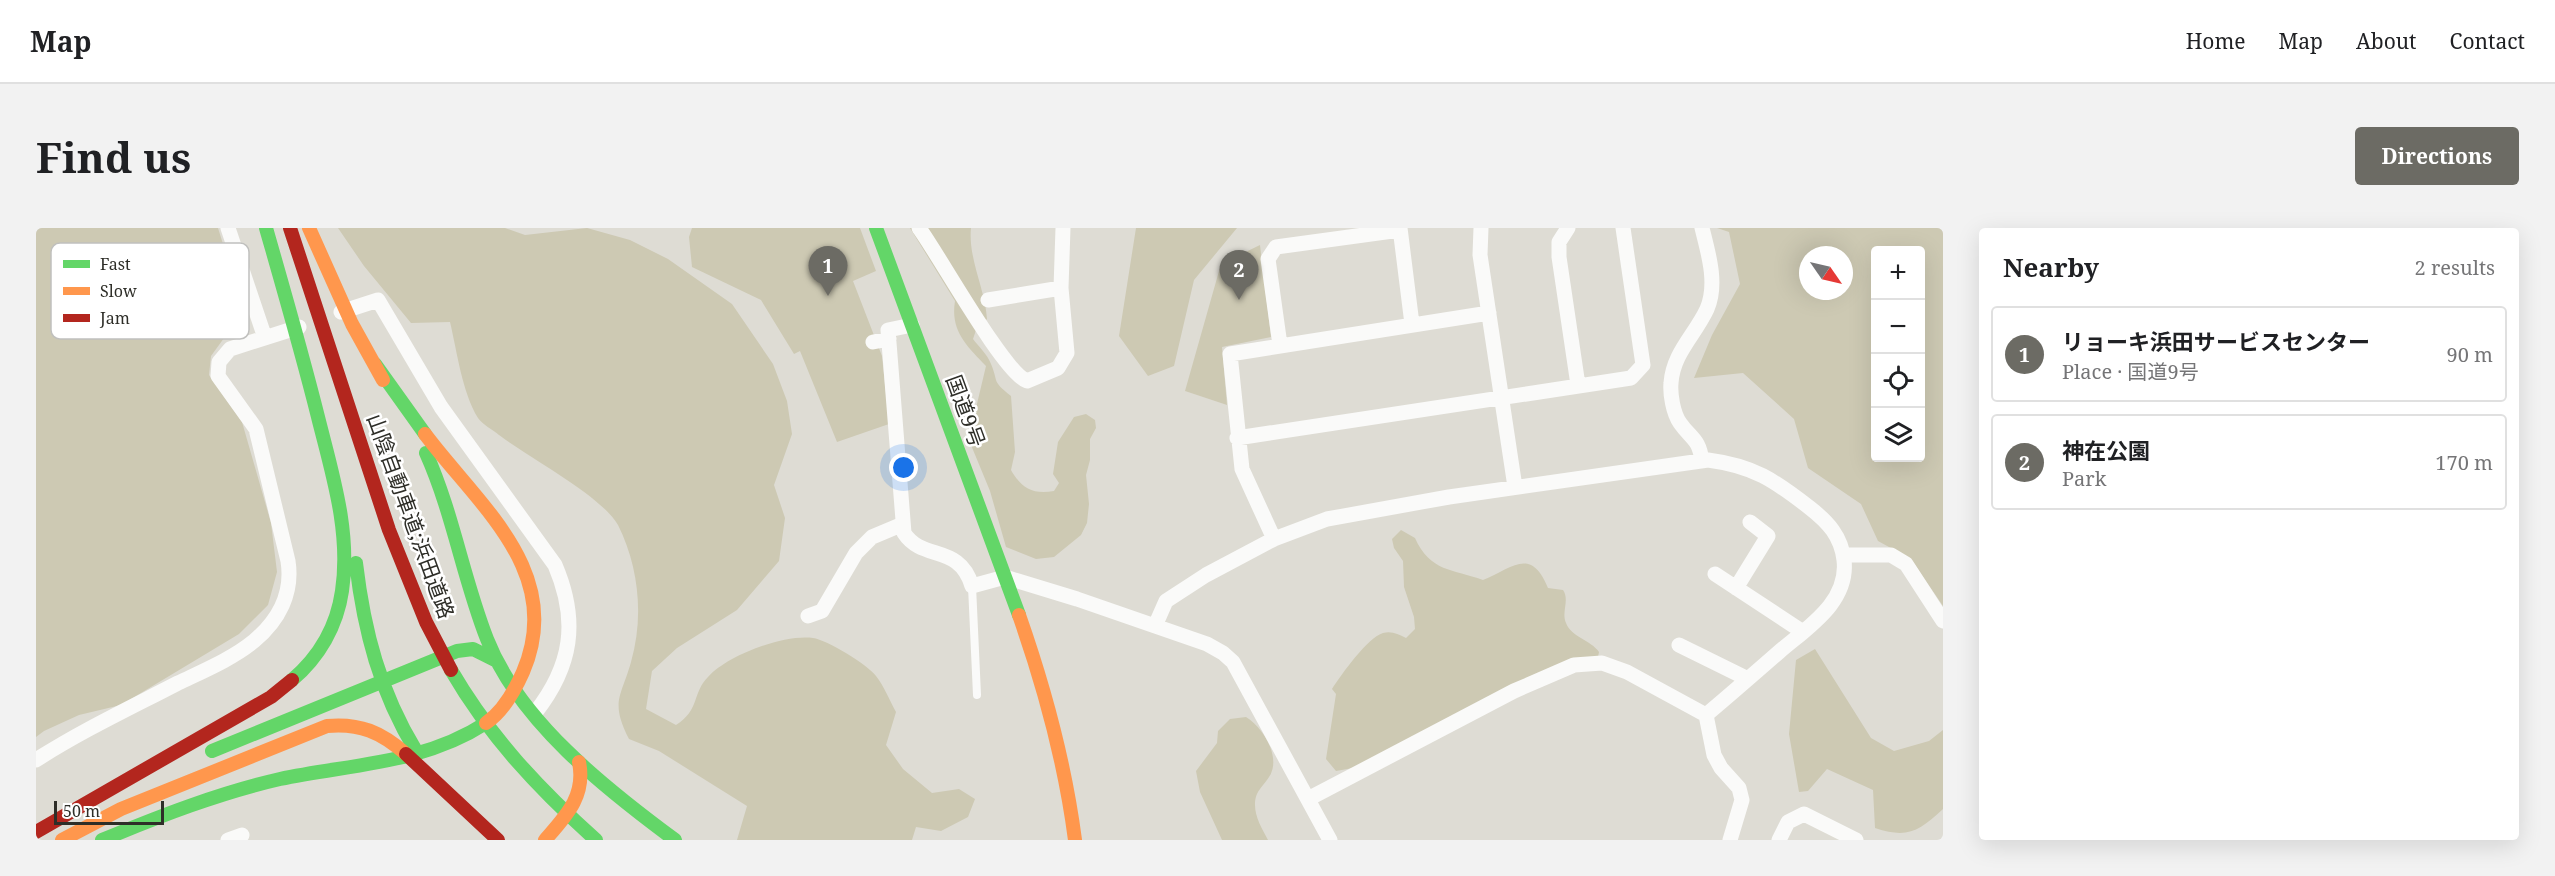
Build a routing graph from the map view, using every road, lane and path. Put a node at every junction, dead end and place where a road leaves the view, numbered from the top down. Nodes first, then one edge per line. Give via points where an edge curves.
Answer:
1 (228, 228) edge
2 (266, 228) edge
3 (290, 228) edge
4 (309, 228) edge
5 (876, 228) edge
6 (893, 228) edge
7 (920, 228) edge
8 (1063, 228) edge
9 (1481, 228) edge
10 (1568, 228) edge
11 (1623, 228) edge
12 (1702, 228) edge
13 (1400, 229) edge
14 (234, 243) edge
15 (887, 257) junction
16 (249, 284) edge
17 (1061, 288) junction
18 (988, 300) dead end
19 (1489, 313) junction
20 (1412, 324) junction
21 (912, 325) junction
22 (269, 337) junction
23 (889, 339) junction
24 (873, 342) dead end
25 (1280, 345) junction
26 (375, 364) junction
27 (305, 366) junction
28 (1578, 385) junction
29 (1501, 397) junction
30 (1237, 438) junction
31 (1702, 461) junction
32 (1515, 487) junction
33 (1750, 522) dead end
34 (903, 524) junction
35 (1274, 539) junction
36 (1843, 555) junction
37 (1715, 574) dead end
38 (1005, 577) junction
39 (972, 586) junction
40 (1736, 588) junction
41 (1016, 608) junction
42 (808, 616) dead end
43 (1943, 621) edge
44 (1155, 626) junction
45 (1803, 632) junction
46 (1679, 645) dead end
47 (496, 661) junction
48 (1748, 679) junction
49 (387, 680) junction
50 (977, 694) dead end
51 (535, 713) junction
52 (1706, 715) junction
53 (36, 760) edge
54 (579, 762) junction
55 (1050, 776) dead end
56 (1308, 799) junction
57 (471, 817) junction
58 (36, 833) edge
59 (62, 840) edge
60 (102, 840) edge
61 (498, 840) edge
62 (545, 840) edge
63 (596, 840) edge
64 (675, 840) edge
65 (1075, 840) edge
66 (1330, 840) edge
67 (1730, 840) edge
68 (1779, 840) edge
69 (1856, 840) edge

1 - 14 street
2 - 27 highway
3 - 63 highway, 山陰自動車道;浜田道路 via 392,539 445,664 489,732 515,763
4 - 26 highway via 352,324
5 - 15 highway, 国道9号
6 - 15 street
7 - 17 street via 982,328 1021,379 1027,381 1058,368 1067,353
8 - 17 street
9 - 19 street via 1480,255
10 - 28 street via 1559,242 1559,257
11 - 28 street via 1643,365 1631,378
12 - 31 street via 1710,258 1711,291 1707,308 1673,369 1671,386 1679,422 1695,437
13 - 20 street
13 - 25 street via 1276,247 1268,259
15 - 21 highway, 国道9号
16 - 22 street
17 - 18 street
19 - 20 street
19 - 29 street
20 - 25 street
21 - 23 street via 888,330
21 - 38 highway, 国道9号
22 - 51 street via 378,300 441,407 542,545 564,586 570,633 566,655 560,676
22 - 53 street via 230,349 219,362 218,376 256,429 288,561 291,580 275,619 254,641 224,660
23 - 24 street
23 - 34 street
25 - 30 street via 1230,354
26 - 47 highway via 431,461
26 - 60 highway via 513,544 526,573 534,602 533,642 513,692 479,730 445,747 283,778 217,795
27 - 49 highway via 343,486 359,598
27 - 58 highway via 336,495 344,551 342,591 324,643 302,672 271,697
28 - 29 street
29 - 30 street
29 - 32 street
30 - 35 street via 1242,470
31 - 32 street
31 - 36 street via 1727,463 1762,474 1829,524
32 - 35 street via 1328,519
33 - 40 street via 1768,536
34 - 39 street via 910,543 959,562
34 - 42 street via 872,537 856,553 822,611
35 - 44 street via 1166,601
36 - 43 street via 1891,555 1906,564
36 - 45 street via 1846,574 1840,593
37 - 40 street
38 - 39 street
38 - 41 highway, 国道9号
38 - 44 street
39 - 50 lane
40 - 45 street
41 - 55 highway, 国道9号
41 - 65 highway, 国道9号 via 1060,750
44 - 56 street via 1207,644 1233,662
45 - 48 street
46 - 48 street
47 - 49 highway via 473,649 457,651
47 - 51 highway
48 - 52 street
49 - 57 highway via 396,719 442,786
49 - 58 highway via 259,730
51 - 54 highway
52 - 56 street via 1627,672 1602,663 1574,665 1514,691
52 - 67 street via 1714,755 1739,788 1742,801
54 - 62 highway via 582,789 573,808
54 - 64 highway
56 - 66 street
57 - 59 highway via 388,738 368,728 339,724 306,733 121,809
57 - 61 highway
68 - 69 street via 1788,822 1804,814

